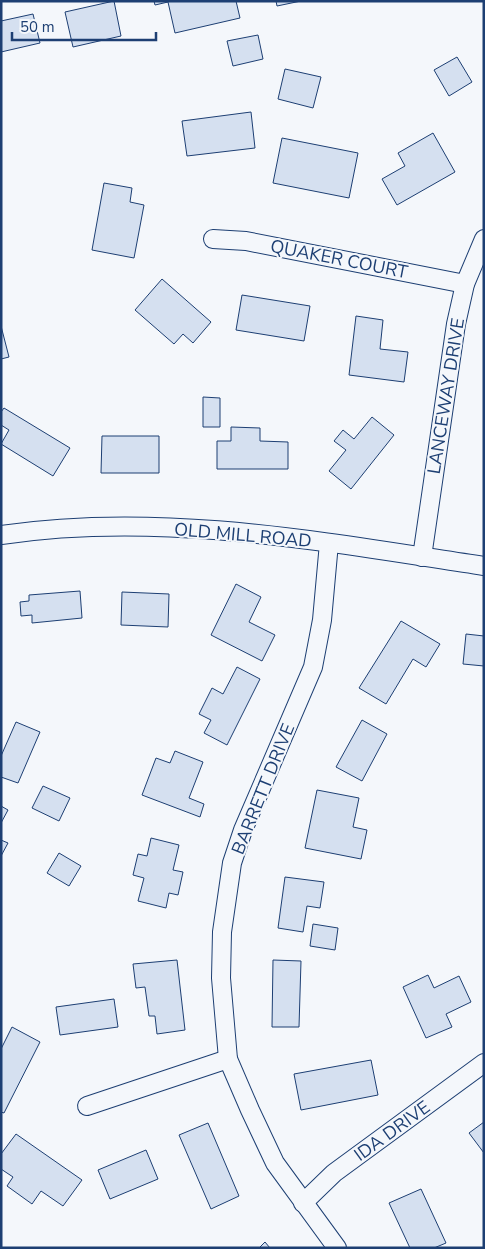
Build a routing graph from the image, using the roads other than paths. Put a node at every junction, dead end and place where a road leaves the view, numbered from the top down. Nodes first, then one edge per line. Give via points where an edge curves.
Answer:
1 (212, 239) dead end
2 (484, 239) edge
3 (465, 284) junction
4 (1, 535) edge
5 (328, 543) junction
6 (422, 557) junction
7 (484, 566) edge
8 (228, 1059) junction
9 (484, 1064) edge
10 (87, 1106) dead end
11 (303, 1203) junction
12 (337, 1248) edge

1 - 3 street, QUAKER COURT via 246,241
2 - 3 street, LANCEWAY DRIVE
3 - 6 street, LANCEWAY DRIVE via 456,324
4 - 5 street, OLD MILL ROAD via 33,530 124,527 211,530
5 - 6 street, OLD MILL ROAD
5 - 8 street, BARRETT DRIVE via 322,620 313,667 242,830 226,894 221,978
6 - 7 street, OLD MILL ROAD
8 - 10 street
8 - 11 street, BARRETT DRIVE via 275,1163
9 - 11 street, IDA DRIVE via 334,1173
11 - 12 street, BARRETT DRIVE

